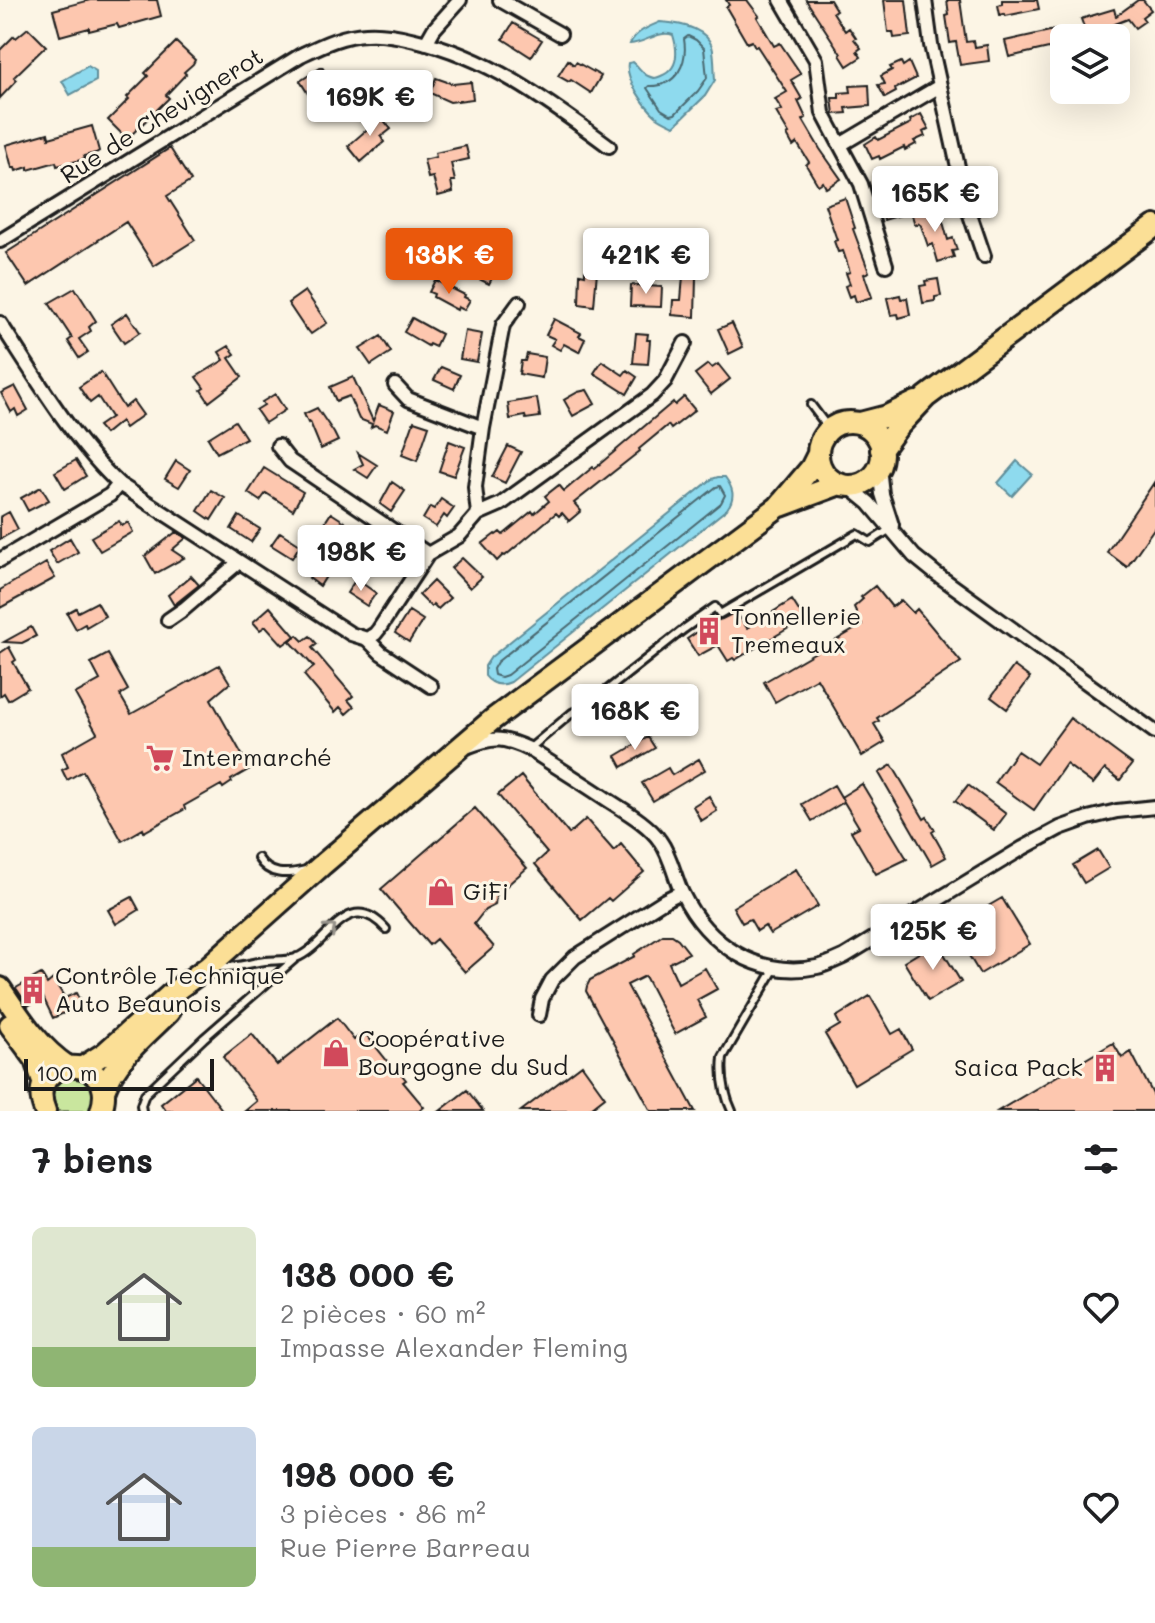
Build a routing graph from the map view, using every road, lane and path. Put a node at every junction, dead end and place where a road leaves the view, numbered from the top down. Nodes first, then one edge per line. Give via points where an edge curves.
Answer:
1 (460, 0) edge
2 (500, 0) edge
3 (781, 0) edge
4 (925, 0) edge
5 (560, 34) dead end
6 (426, 43) junction
7 (940, 86) junction
8 (840, 145) junction
9 (609, 146) dead end
10 (1155, 226) edge
11 (0, 241) edge
12 (984, 256) dead end
13 (886, 265) dead end
14 (519, 303) dead end
15 (0, 323) edge
16 (685, 343) dead end
17 (395, 385) dead end
18 (926, 397) junction
19 (811, 405) dead end
20 (860, 423) junction
21 (483, 428) junction
22 (829, 429) junction
23 (278, 446) dead end
24 (818, 454) junction
25 (880, 459) junction
26 (119, 484) junction
27 (844, 485) junction
28 (778, 507) junction
29 (478, 514) junction
30 (892, 528) junction
31 (428, 554) junction
32 (0, 560) edge
33 (239, 562) junction
34 (168, 620) dead end
35 (367, 639) junction
36 (431, 686) dead end
37 (1155, 732) edge
38 (529, 749) junction
39 (453, 753) junction
40 (1155, 807) edge
41 (258, 858) dead end
42 (321, 866) junction
43 (681, 892) junction
44 (386, 929) dead end
45 (297, 957) junction
46 (208, 967) junction
47 (268, 967) junction
48 (775, 968) junction
49 (267, 982) junction
50 (0, 988) edge
51 (0, 1013) edge
52 (539, 1015) dead end
53 (75, 1066) junction
54 (42, 1102) edge
55 (103, 1105) edge
56 (142, 1111) edge
57 (732, 1111) edge

1 - 6 street
2 - 5 street
3 - 8 street via 816,60 823,113
4 - 7 street
6 - 9 street, Rue de Chevignerot via 520,84
6 - 11 street, Rue de Chevignerot via 365,34 319,46
7 - 8 street
7 - 12 street via 966,203
8 - 13 street via 861,184
10 - 18 main road
14 - 21 street via 503,325
15 - 26 street via 75,432
16 - 29 street via 652,395 501,504
17 - 21 street via 408,399
18 - 20 main road
18 - 25 main road via 897,428
19 - 22 lane
20 - 22 main road via 844,422
20 - 25 main road via 878,439
21 - 29 street via 475,487
22 - 24 main road
23 - 31 street via 290,461
24 - 27 main road via 824,473
24 - 28 main road
25 - 27 main road via 865,481
25 - 30 street via 882,494
26 - 32 street via 110,495
26 - 33 street
27 - 28 main road
27 - 30 street
28 - 39 main road
29 - 31 street via 459,536
30 - 37 street via 935,573
30 - 38 lane via 870,542 857,534 720,614 715,607
31 - 35 street
33 - 34 street
33 - 35 street
35 - 36 street
38 - 39 street via 496,738
38 - 43 street via 643,824 660,841
39 - 42 main road
40 - 48 street via 1117,811 1060,828 845,956 818,967
41 - 42 lane via 270,871 291,873
42 - 46 main road
43 - 48 street via 710,935 743,958
43 - 52 street via 575,957 552,980
45 -> 44 lane via 352,914 371,916
45 - 47 lane
45 - 49 lane
46 - 47 lane
46 - 53 main road via 108,1050
46 - 55 main road via 108,1077
47 - 49 lane
48 - 57 lane via 723,1057
49 - 56 lane via 145,1094
50 - 53 main road via 47,1051
51 - 54 main road via 36,1060
53 - 54 main road via 54,1072
53 - 55 main road via 96,1076

